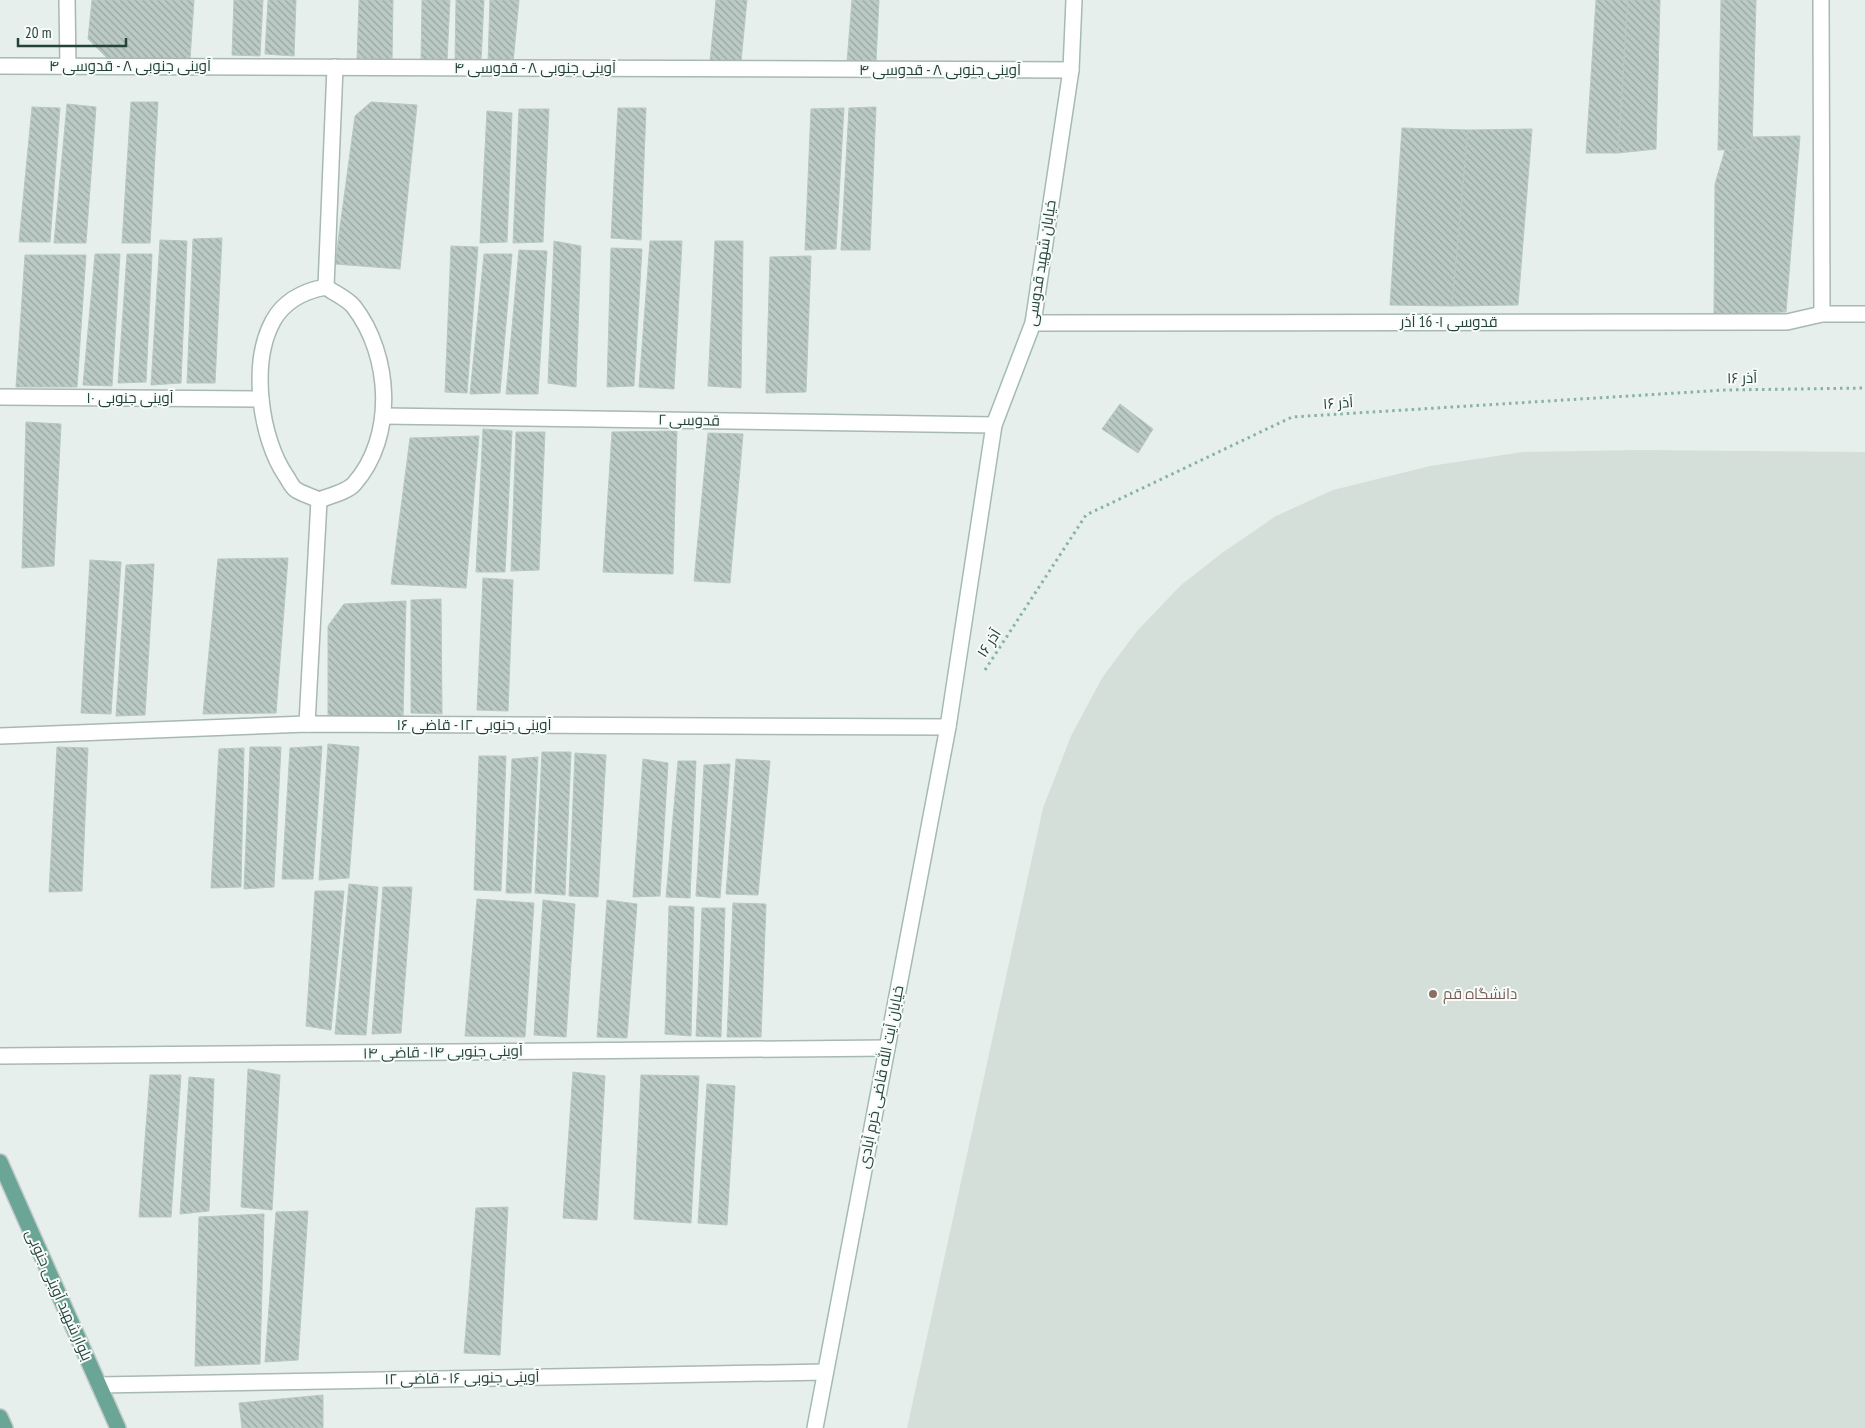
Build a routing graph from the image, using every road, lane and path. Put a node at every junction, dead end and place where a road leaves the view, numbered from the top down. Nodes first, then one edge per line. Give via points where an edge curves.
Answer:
1 (66, 0) edge
2 (1074, 0) edge
3 (1821, 0) edge
4 (0, 66) edge
5 (68, 66) junction
6 (335, 67) junction
7 (1070, 70) junction
8 (326, 288) junction
9 (1822, 314) junction
10 (1865, 314) edge
11 (1033, 323) junction
12 (1865, 388) edge
13 (0, 397) edge
14 (260, 398) junction
15 (383, 416) junction
16 (994, 425) junction
17 (319, 500) junction
18 (980, 678) dead end
19 (307, 724) junction
20 (948, 727) junction
21 (0, 736) edge
22 (887, 1048) junction
23 (0, 1056) edge
24 (0, 1162) edge
25 (825, 1372) junction
26 (99, 1385) junction
27 (0, 1417) edge
28 (5, 1428) edge
29 (118, 1428) edge
30 (815, 1428) edge

1 - 5 street
2 - 7 street, خیابان شهید قدوسی
3 - 9 street
4 - 5 street, آوینی جنوبی ۸ - قدوسی ۴
5 - 6 street, آوینی جنوبی ۸ - قدوسی ۴
6 - 7 street, آوینی جنوبی ۸ - قدوسی ۴
6 - 8 street
7 - 11 street, خیابان شهید قدوسی
8 - 14 street via 306,291 289,302 273,321 263,350
8 - 15 street via 353,305 374,342 382,378
9 - 10 street, قدوسی ۱- 16 آذر
9 - 11 street, قدوسی ۱- 16 آذر via 1787,322
11 - 16 street, خیابان شهید قدوسی
12 - 18 path, ۱۶ آذر via 1724,390 1292,417 1086,515
13 - 14 street, آوینی جنوبی ۱۰
14 - 17 street via 278,465 295,489
15 - 16 street, قدوسی ۲
15 - 17 street via 372,458 352,486
16 - 20 street, خیابان شهید قدوسی
17 - 19 street
19 - 20 street, آوینی جنوبی ۱۲ - قاضی ۱۶
19 - 21 street, آوینی جنوبی ۱۲ - قاضی ۱۶
20 - 22 street, خیابان آیت الله قاضی خرم آبادی
22 - 23 street, آوینی جنوبی ۱۴ - قاضی ۱۴
22 - 25 street, خیابان آیت الله قاضی خرم آبادی
24 - 26 main road, بلوار شهید آوینی جنوبی
25 - 26 street, آوینی جنوبی ۱۶ - قاضی ۱۲
25 - 30 street, خیابان آیت الله قاضی خرم آبادی
26 - 29 main road, بلوار شهید آوینی جنوبی
27 - 28 main road

